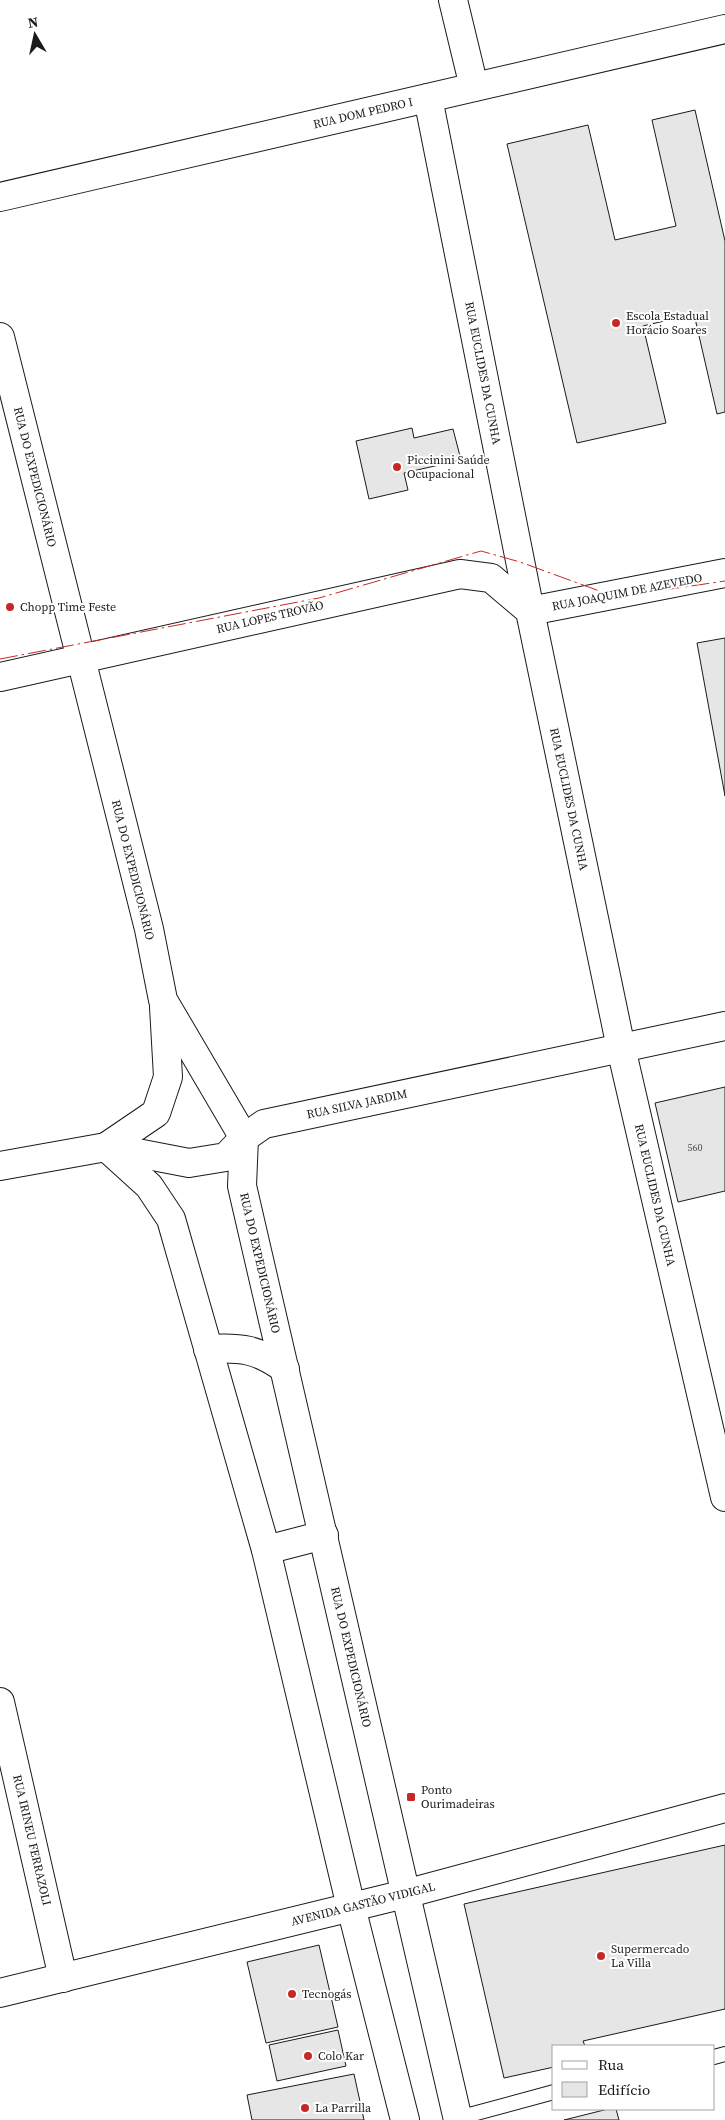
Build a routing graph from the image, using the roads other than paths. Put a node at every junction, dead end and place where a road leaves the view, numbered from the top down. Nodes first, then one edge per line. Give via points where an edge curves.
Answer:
1 (453, 0) edge
2 (725, 29) edge
3 (474, 87) junction
4 (428, 98) junction
5 (0, 197) edge
6 (0, 337) edge
7 (725, 573) edge
8 (530, 612) junction
9 (80, 659) junction
10 (0, 677) edge
11 (163, 1000) junction
12 (725, 1026) edge
13 (621, 1048) junction
14 (244, 1138) junction
15 (106, 1147) junction
16 (0, 1166) edge
17 (208, 1349) junction
18 (285, 1369) junction
19 (721, 1466) edge
20 (725, 1497) edge
21 (324, 1535) junction
22 (266, 1550) junction
23 (0, 1702) edge
24 (725, 1808) edge
25 (405, 1894) junction
26 (350, 1907) junction
27 (63, 1978) junction
28 (0, 1993) edge
29 (552, 2093) edge
30 (458, 2119) edge
31 (404, 2120) edge

1 - 3 street
2 - 3 street, RUA DOM PEDRO I
3 - 4 street, RUA DOM PEDRO I
4 - 5 street, RUA DOM PEDRO I
4 - 8 street, RUA EUCLIDES DA CUNHA
6 - 9 street, RUA DO EXPEDICIONÁRIO
7 - 8 street, RUA JOAQUIM DE AZEVEDO
8 - 9 street, RUA LOPES TROVÃO via 491,578 460,574
8 - 13 street, RUA EUCLIDES DA CUNHA
9 - 10 street, RUA LOPES TROVÃO
9 - 11 street, RUA DO EXPEDICIONÁRIO
11 - 14 street, RUA DO EXPEDICIONÁRIO
11 - 15 street via 168,1077 156,1113
12 - 13 street, RUA SILVA JARDIM
13 - 14 street, RUA SILVA JARDIM via 264,1124
13 - 19 street, RUA EUCLIDES DA CUNHA
14 - 15 street, RUA SILVA JARDIM via 226,1158 189,1163
14 - 18 street, RUA DO EXPEDICIONÁRIO via 242,1186
15 - 16 street, RUA SILVA JARDIM
15 - 17 street via 150,1186 171,1219
17 - 18 street via 235,1347 253,1350
17 - 22 street
18 - 21 street, RUA DO EXPEDICIONÁRIO
19 - 20 street, RUA EUCLIDES DA CUNHA
21 - 22 street
21 - 25 street, RUA DO EXPEDICIONÁRIO
22 - 26 street
23 - 27 street, RUA IRINEU FERRAZOLI
24 - 25 street, AVENIDA GASTÃO VIDIGAL
25 - 26 street, AVENIDA GASTÃO VIDIGAL
25 - 30 street, RUA DO EXPEDICIONÁRIO
26 - 27 street, AVENIDA GASTÃO VIDIGAL
26 - 31 street
27 - 28 street, AVENIDA GASTÃO VIDIGAL
29 - 30 lane

